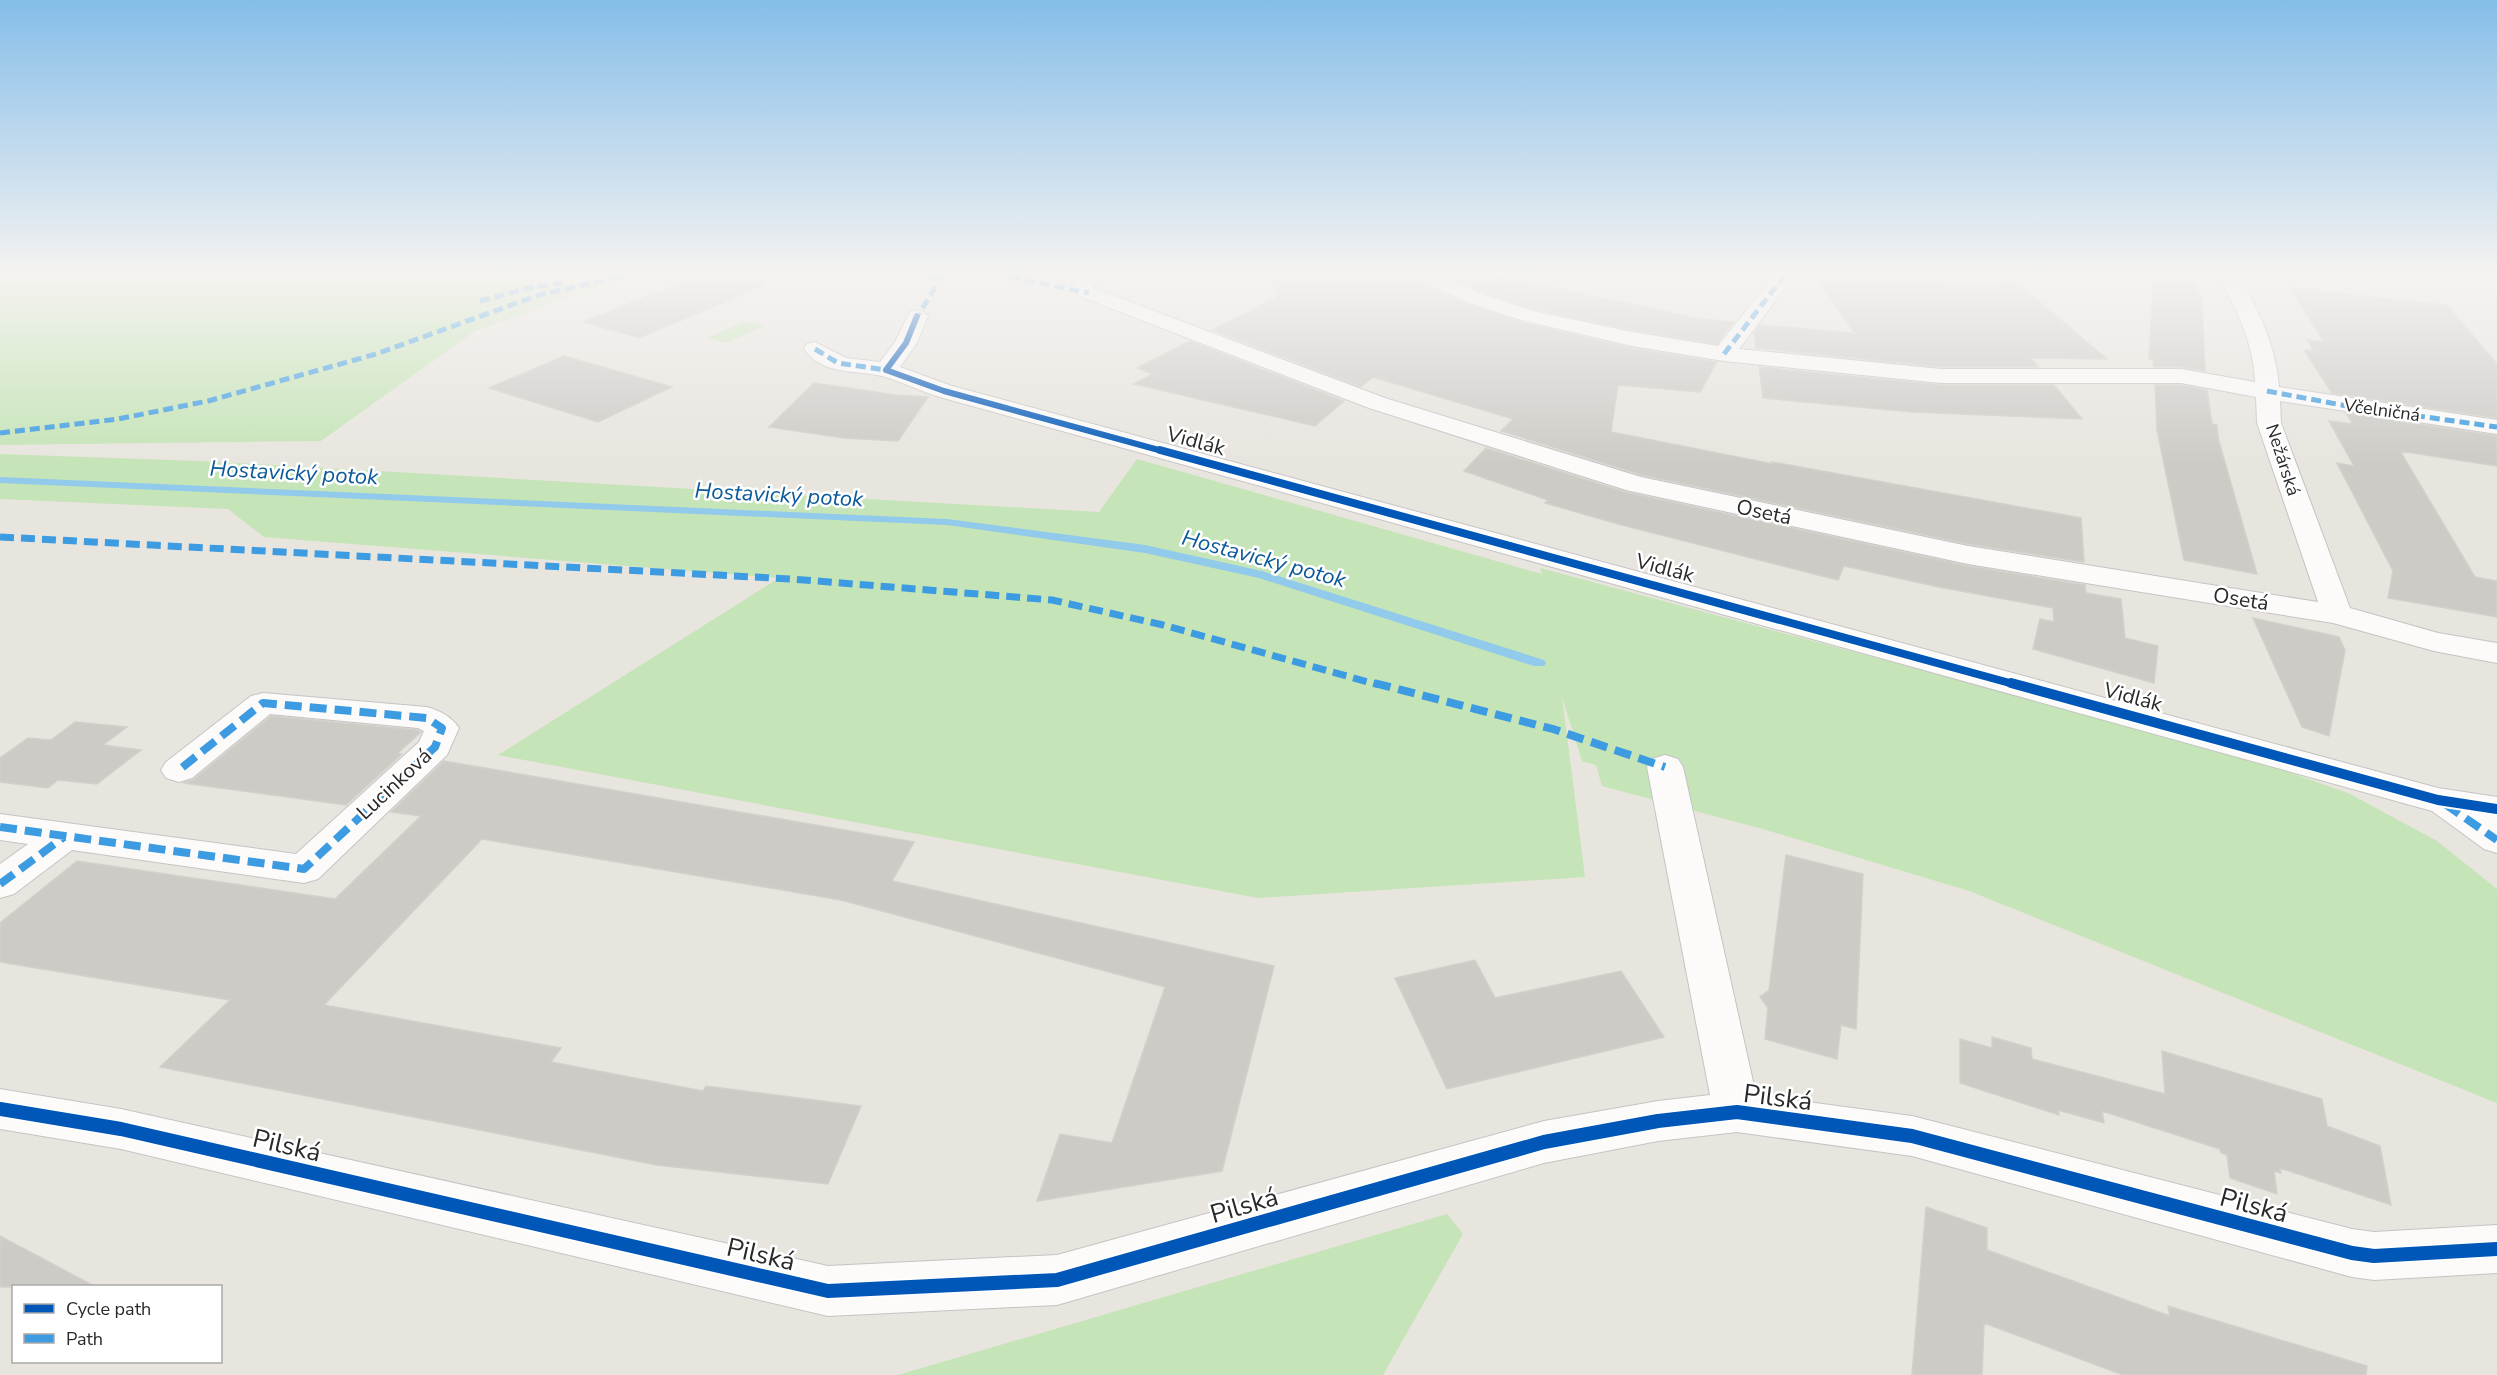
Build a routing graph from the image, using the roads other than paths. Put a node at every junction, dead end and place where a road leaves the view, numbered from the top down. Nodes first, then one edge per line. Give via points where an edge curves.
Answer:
1 (909, 335) edge
2 (1199, 335) edge
3 (1615, 335) edge
4 (1739, 335) edge
5 (2256, 335) edge
6 (815, 349) dead end
7 (1724, 354) junction
8 (886, 370) junction
9 (2267, 391) junction
10 (2497, 427) edge
11 (2337, 614) junction
12 (2497, 653) edge
13 (1665, 766) dead end
14 (179, 770) dead end
15 (2438, 800) junction
16 (2497, 809) edge
17 (0, 827) edge
18 (64, 837) junction
19 (2497, 840) edge
20 (0, 884) edge
21 (0, 1109) edge
22 (1737, 1112) junction
23 (2497, 1249) edge

1 - 8 street
2 - 11 street, Osetá via 1377,403 1635,484 1968,555
3 - 7 street, Včelničná
4 - 7 street
5 - 9 street, Nežárská via 2266,363
6 - 8 street, Vidlák via 832,360
7 - 9 street, Včelničná via 1941,376 2181,376
8 - 15 street, Vidlák via 944,391
9 - 10 street, Včelničná
9 - 11 street, Nežárská via 2269,423
11 - 12 street, Osetá via 2433,642
13 - 22 street, Pilská
14 - 18 street, Lucinková via 263,703 427,718 442,728 435,747 304,868
15 - 16 street, Vidlák
15 - 19 street
17 - 18 street, Lucinková
18 - 20 street
21 - 22 street, Pilská via 121,1129 828,1292 1057,1280 1544,1142 1658,1121
22 - 23 street, Pilská via 1912,1136 2374,1256

